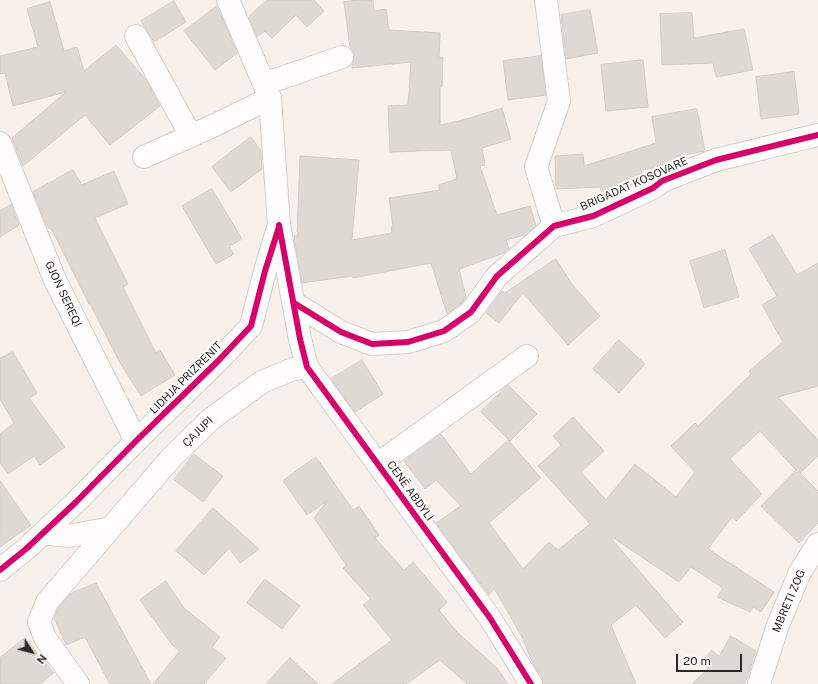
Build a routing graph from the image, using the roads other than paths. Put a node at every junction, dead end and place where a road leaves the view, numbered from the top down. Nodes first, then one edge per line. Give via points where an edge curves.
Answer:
1 (228, 0) edge
2 (546, 0) edge
3 (136, 36) dead end
4 (342, 57) dead end
5 (267, 91) junction
6 (818, 135) edge
7 (191, 136) junction
8 (0, 143) edge
9 (144, 157) dead end
10 (279, 225) junction
11 (554, 226) junction
12 (294, 303) junction
13 (527, 356) dead end
14 (307, 367) junction
15 (136, 441) junction
16 (378, 464) junction
17 (111, 528) junction
18 (43, 533) junction
19 (818, 544) edge
20 (0, 570) edge
21 (78, 684) edge
22 (531, 684) edge
23 (759, 684) edge

1 - 5 street, LIDHJA PRIZRENIT
2 - 11 street via 559,101 536,167
3 - 7 street
4 - 5 street
5 - 7 street
5 - 10 street, LIDHJA PRIZRENIT
6 - 11 street, BRIGADAT KOSOVARE via 716,160 662,181 653,188 593,216
7 - 9 street
8 - 15 street, GJON SEREQI via 55,280
10 - 12 street, LIDHJA PRIZRENIT
10 - 15 street, LIDHJA PRIZRENIT via 251,326
11 - 12 street, BRIGADAT KOSOVARE via 497,276 471,312 444,331 408,342 372,344 340,332
12 - 14 street, CENË ABDYLI
13 - 16 street
14 - 16 street, CENË ABDYLI
14 - 17 street, ÇAJUPI via 293,369 262,382 211,419 171,458
15 - 18 street, LIDHJA PRIZRENIT
16 - 22 street, CENË ABDYLI via 490,618
17 - 18 street via 68,536
17 - 21 street, ÇAJUPI via 47,602 39,622 45,638
18 - 20 street, LIDHJA PRIZRENIT
19 - 23 street, MBRETI ZOG via 800,572 778,625

